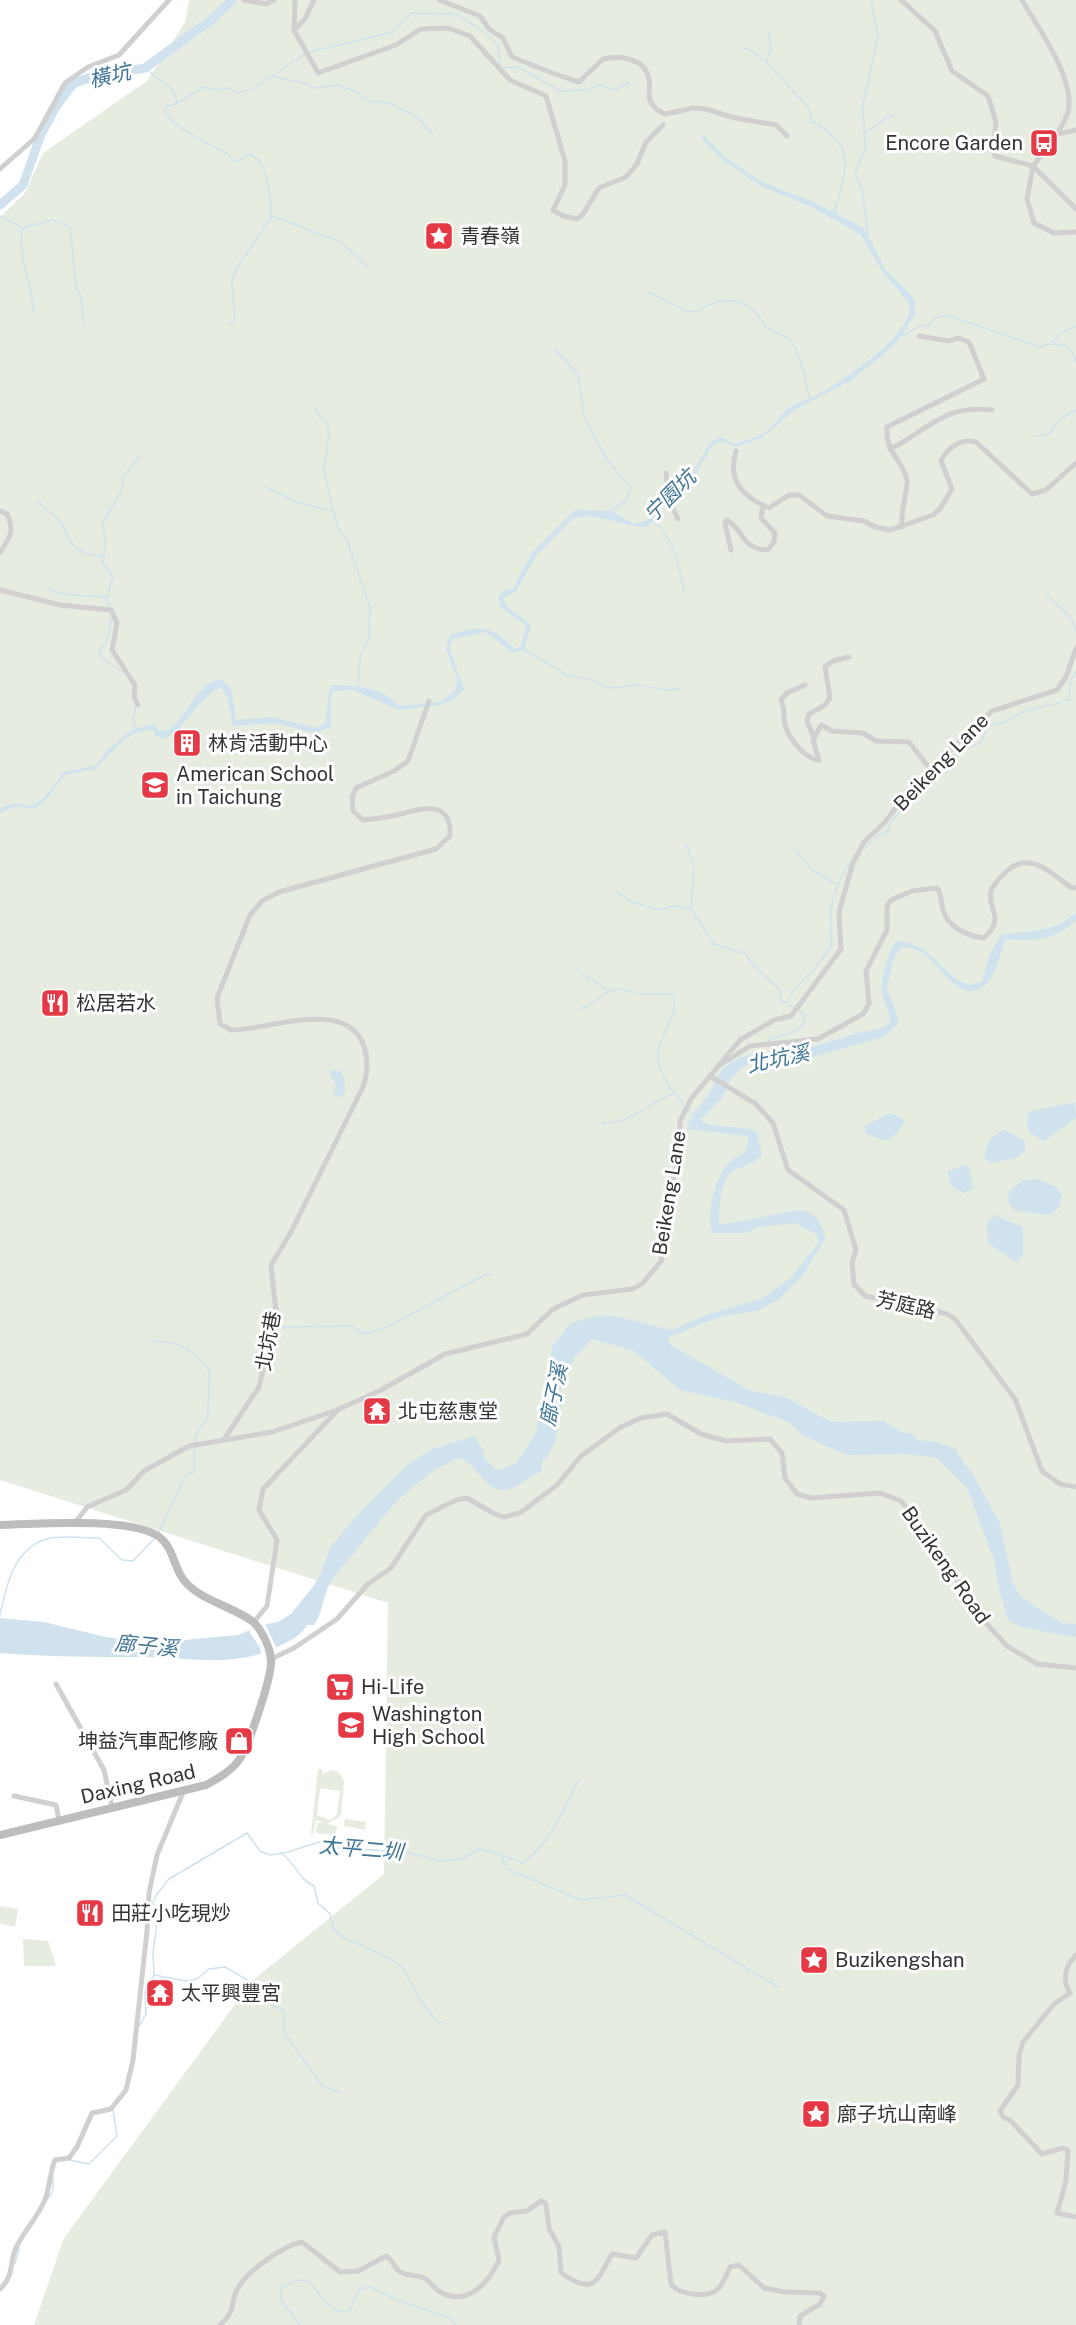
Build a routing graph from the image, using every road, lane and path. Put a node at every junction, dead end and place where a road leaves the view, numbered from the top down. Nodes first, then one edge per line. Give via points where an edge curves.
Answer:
1 (169, 0) edge
2 (244, 0) edge
3 (274, 0) edge
4 (295, 0) edge
5 (314, 0) edge
6 (439, 0) edge
7 (901, 0) edge
8 (1031, 0) edge
9 (1023, 2) edge
10 (294, 30) junction
11 (663, 125) dead end
12 (1076, 130) edge
13 (1057, 134) junction
14 (787, 136) dead end
15 (1033, 166) junction
16 (0, 169) edge
17 (1076, 195) edge
18 (1070, 201) junction
19 (1076, 209) edge
20 (1076, 232) edge
21 (919, 336) dead end
22 (992, 410) dead end
23 (890, 449) junction
24 (736, 452) dead end
25 (1076, 463) edge
26 (666, 473) dead end
27 (763, 506) junction
28 (0, 511) edge
29 (678, 519) dead end
30 (902, 527) junction
31 (731, 550) dead end
32 (0, 552) edge
33 (0, 590) edge
34 (1076, 648) edge
35 (849, 657) dead end
36 (805, 685) dead end
37 (429, 701) dead end
38 (138, 705) dead end
39 (814, 738) junction
40 (930, 769) junction
41 (1076, 888) edge
42 (718, 1065) junction
43 (710, 1076) junction
44 (337, 1410) junction
45 (225, 1438) junction
46 (1076, 1487) edge
47 (75, 1523) junction
48 (0, 1525) edge
49 (254, 1623) junction
50 (271, 1657) junction
51 (1076, 1668) edge
52 (56, 1684) dead end
53 (183, 1790) junction
54 (14, 1796) dead end
55 (112, 1806) junction
56 (59, 1820) junction
57 (0, 1835) edge
58 (1076, 1955) edge
59 (1076, 2217) edge
60 (0, 2289) edge
61 (220, 2325) edge
62 (799, 2325) edge

1 - 16 street via 119,55 88,67 65,82 35,138
2 - 3 street via 266,4
4 - 10 street
5 - 10 street via 305,19
6 - 14 street via 480,16 489,29 503,38 513,57 552,75 579,82 603,59 628,57 649,76 649,100 656,110 665,114 706,108 776,125
7 - 15 street via 935,31 952,71 988,96 996,122 995,156
8 - 9 street
9 - 13 street via 1070,86 1069,110
10 - 11 street via 318,73 396,45 422,29 448,28 470,36 510,80 546,96 565,160 565,185 553,210 571,218 584,214 599,188 626,177 637,164 646,142
12 - 13 street
13 - 15 street
15 - 18 street
15 - 20 street via 1027,199 1034,223 1054,233
17 - 18 street
18 - 19 street
21 - 23 street via 969,342 984,379 887,427
22 - 23 street via 977,408 936,419
23 - 30 street via 907,479 900,511
24 - 27 street via 734,476 751,500
25 - 30 street via 1046,490 1032,494 976,442 956,444 941,461 952,489 945,501 933,515
26 - 29 street via 669,501
27 - 30 street via 769,508 789,495 799,495 827,516 864,520 881,529
27 - 31 street via 761,518 775,533 774,542 768,550 758,549 746,543 727,520
28 - 32 street via 7,514 12,528
33 - 38 street via 60,605 111,610 117,623 112,650 135,685
34 - 40 street, Beikeng Lane via 1057,690 992,711
35 - 39 street via 825,667 830,698 809,714 807,721
36 - 39 street via 781,700 785,727 804,755 819,760
37 - 45 street, 北坑巷 via 408,761 356,788 353,811 363,820 426,808 437,810 450,824 450,836 436,849 279,892 262,901 250,915 217,998 220,1024 231,1030 318,1019 347,1023 360,1034 366,1052 365,1080 271,1265 276,1312 260,1387
39 - 40 street via 821,725 832,731 863,733 876,741 909,742
40 - 42 street, Beikeng Lane via 858,852 839,912 842,942 834,962 791,1016 774,1020 740,1040
41 - 42 street via 1038,864 1028,862 1010,868 991,891 996,914 984,938 958,929 944,912 937,888 926,887 891,900 887,906 887,930 866,971 868,1004 863,1014 818,1039 750,1046
42 - 43 street, Beikeng Lane
43 - 44 street, Beikeng Lane via 691,1099 680,1121 679,1158 668,1199 664,1251 661,1261 642,1284 632,1289 583,1295 553,1309 527,1334 445,1354
43 - 46 street, 芳庭路 via 756,1104 773,1123 788,1170 843,1210 856,1250 852,1272 858,1291 955,1319 1015,1399 1042,1471 1060,1484
44 - 45 street, Beikeng Lane via 272,1432
44 - 49 street via 263,1489 259,1510 277,1540 267,1606
45 - 47 street, Beikeng Lane via 189,1446 144,1471 126,1490 87,1507
47 - 48 main road
47 - 49 main road via 137,1529 155,1535 167,1545 183,1579 199,1593
49 - 50 main road
50 - 51 street, Buzikeng Road via 294,1648 338,1619 368,1584 391,1568 426,1515 467,1498 504,1517 520,1513 556,1485 581,1456 621,1426 667,1414 701,1434 726,1442 770,1439 782,1454 785,1478 797,1494 811,1498 880,1493 901,1501 945,1557 974,1610 1007,1646 1037,1664
50 - 53 main road, Daxing Road via 241,1756 230,1770 210,1783
52 - 55 street via 104,1770
53 - 55 main road, Daxing Road
53 - 60 street via 157,1855 149,1893 133,2060 126,2090 111,2109 92,2113 69,2158 55,2160 46,2197 22,2234 9,2279
54 - 56 street via 56,1806
55 - 56 main road, Daxing Road
56 - 57 main road, Daxing Road
58 - 59 street via 1066,1972 1065,1984 1070,1993 1054,2004 1023,2042 1018,2085 1000,2111 1042,2154 1068,2150 1066,2181 1057,2213
61 - 62 street via 230,2317 236,2290 249,2274 291,2245 302,2242 340,2272 358,2271 386,2256 402,2272 425,2278 445,2294 477,2291 485,2285 499,2260 494,2237 504,2217 527,2211 541,2201 546,2204 549,2228 559,2247 561,2272 580,2284 595,2284 612,2254 636,2258 652,2235 665,2232 670,2284 675,2289 706,2294 715,2291 730,2266 739,2265 764,2288 824,2296 820,2304 800,2316

